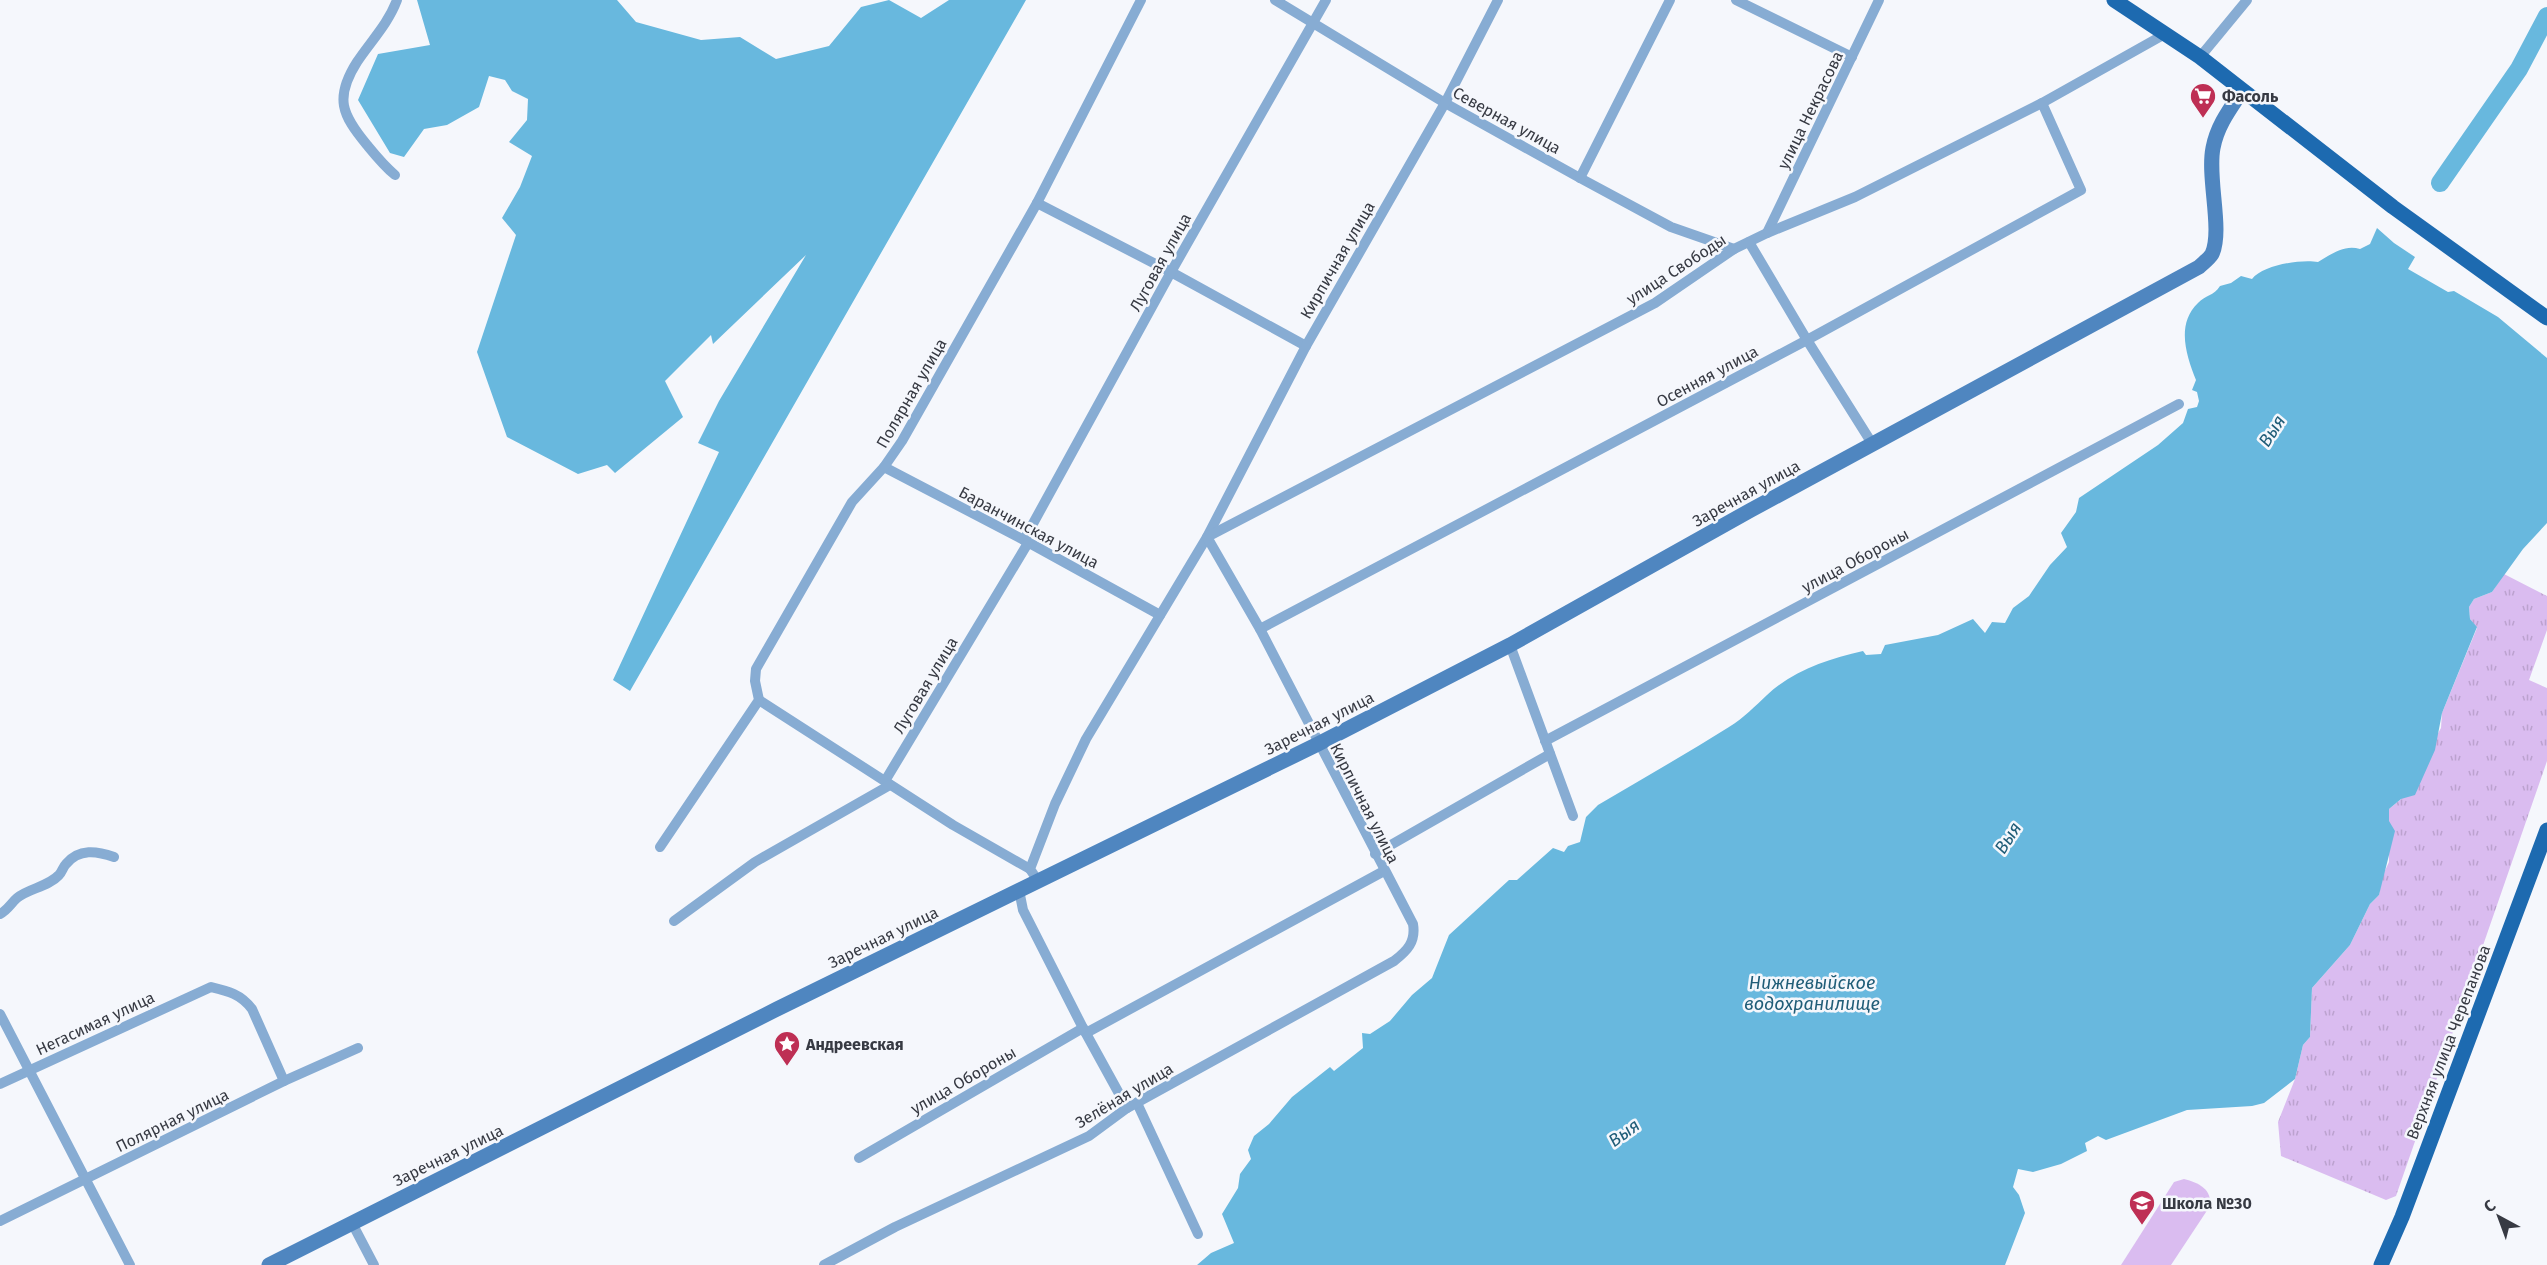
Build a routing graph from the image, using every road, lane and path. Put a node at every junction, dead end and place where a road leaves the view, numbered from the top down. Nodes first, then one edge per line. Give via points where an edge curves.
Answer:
1 (398, 0) edge
2 (1141, 0) edge
3 (1275, 0) edge
4 (1326, 0) edge
5 (1498, 0) edge
6 (1670, 0) edge
7 (1736, 0) edge
8 (1880, 0) edge
9 (2114, 0) edge
10 (2247, 0) edge
11 (1313, 22) junction
12 (2165, 34) junction
13 (1852, 57) junction
14 (2200, 57) junction
15 (2242, 91) junction
16 (1445, 103) junction
17 (2042, 103) junction
18 (395, 175) dead end
19 (1580, 178) junction
20 (1037, 203) junction
21 (1767, 233) junction
22 (1749, 242) junction
23 (1734, 249) junction
24 (1171, 272) junction
25 (2547, 318) edge
26 (1807, 340) junction
27 (1306, 345) junction
28 (2179, 404) dead end
29 (1873, 445) junction
30 (884, 467) junction
31 (1207, 537) junction
32 (1026, 541) junction
33 (1160, 615) junction
34 (1260, 629) junction
35 (1510, 645) junction
36 (759, 700) junction
37 (1545, 741) junction
38 (1318, 744) junction
39 (1550, 754) junction
40 (887, 783) junction
41 (1573, 816) dead end
42 (2547, 830) edge
43 (660, 847) dead end
44 (1375, 854) junction
45 (114, 856) dead end
46 (1384, 871) junction
47 (1034, 875) junction
48 (1019, 890) junction
49 (0, 914) edge
50 (674, 921) dead end
51 (1413, 924) joint
52 (0, 1014) edge
53 (1084, 1030) junction
54 (358, 1048) dead end
55 (29, 1070) junction
56 (284, 1082) junction
57 (0, 1084) edge
58 (1132, 1105) junction
59 (859, 1158) dead end
60 (84, 1179) junction
61 (0, 1221) edge
62 (352, 1223) junction
63 (1198, 1234) dead end
64 (129, 1265) edge
65 (269, 1265) edge
66 (374, 1265) edge
67 (824, 1265) edge
68 (2381, 1265) edge

1 - 18 street via 356,64 344,93 347,122
2 - 20 street, Полярная улица
3 - 11 street, Северная улица
4 - 11 street, Луговая улица
5 - 16 street, Кирпичная улица
6 - 19 street
7 - 13 street
8 - 13 street, улица Некрасова
9 - 12 main road
10 - 14 street
11 - 16 street, Северная улица
11 - 24 street, Луговая улица
12 - 14 main road
12 - 17 street, улица Свободы
13 - 21 street, улица Некрасова
14 - 15 main road
15 - 25 main road
15 - 29 street, Заречная улица via 2224,118 2213,149 2216,237 2211,255 2199,267
16 - 19 street, Северная улица
16 - 27 street, Кирпичная улица
17 - 21 street, улица Свободы via 1855,197
17 - 26 street, Осенняя улица via 2081,190
19 - 23 street, Северная улица via 1671,227
20 - 24 street
20 - 30 street, Полярная улица
21 - 22 street, улица Свободы
22 - 23 street, улица Свободы
22 - 26 street
23 - 31 street, улица Свободы via 1656,303
24 - 27 street
24 - 32 street, Луговая улица
26 - 29 street
26 - 34 street, Осенняя улица
27 - 31 street, Кирпичная улица
28 - 37 street, улица Обороны
29 - 35 street, Заречная улица
30 - 32 street, Баранчинская улица
30 - 36 street, Полярная улица via 852,502 756,669
31 - 33 street, Кирпичная улица
31 - 34 street, Кирпичная улица
32 - 33 street, Баранчинская улица
32 - 40 street, Луговая улица
33 - 47 street, Кирпичная улица via 1086,739 1055,804
34 - 38 street, Кирпичная улица
35 - 37 street
35 - 38 street, Заречная улица
36 - 40 street
36 - 43 street
37 - 39 street
38 - 44 street, Кирпичная улица
38 - 47 street, Заречная улица
39 - 41 street
39 - 44 street
40 - 47 street
40 - 50 street, Луговая улица via 755,862
42 - 68 main road, Верхняя улица Черепанова
44 - 46 street, Кирпичная улица
45 - 49 street via 99,852 75,856 59,875 18,897
46 - 51 street, Кирпичная улица
46 - 53 street, улица Обороны
47 - 48 street, Заречная улица
48 - 53 street via 1023,910
48 - 62 street, Заречная улица
51 - 58 street, Зелёная улица via 1412,943 1394,961
52 - 55 street
53 - 58 street
53 - 59 street, улица Обороны
54 - 56 street, Полярная улица
55 - 56 street, Негасимая улица via 211,987 229,991 252,1009
55 - 57 street, Негасимая улица
55 - 60 street
56 - 60 street, Полярная улица
58 - 63 street
58 - 67 street, Зелёная улица via 1089,1136 895,1227
60 - 61 street, Полярная улица
60 - 64 street
62 - 65 street, Заречная улица
62 - 66 street

